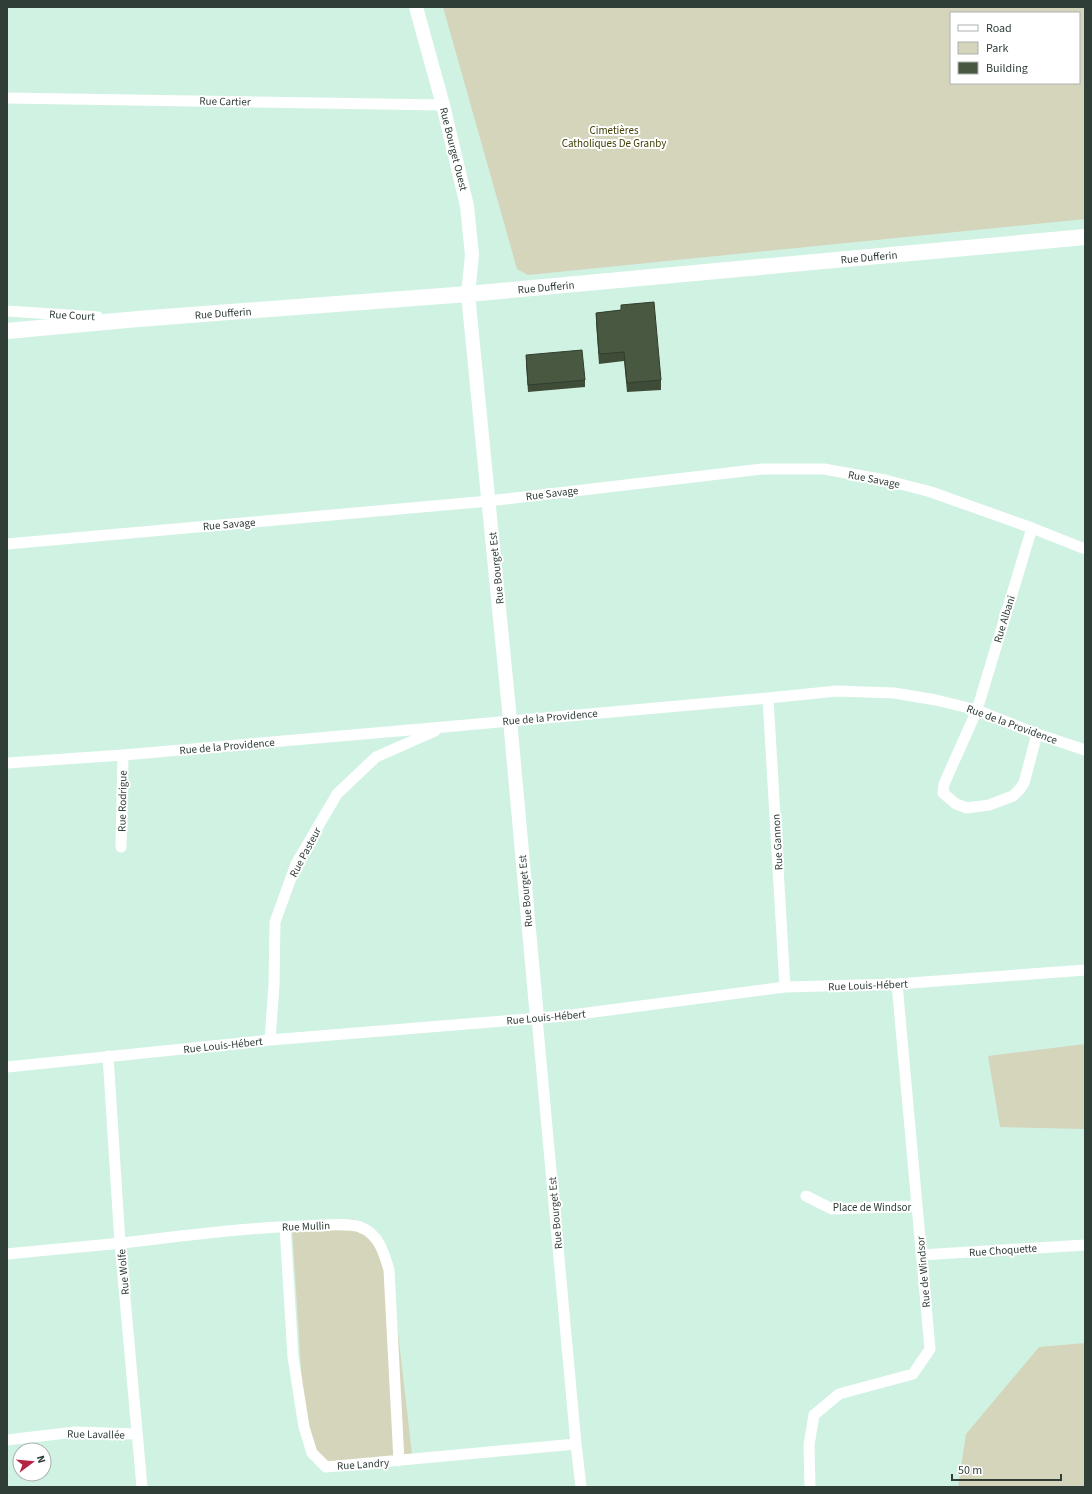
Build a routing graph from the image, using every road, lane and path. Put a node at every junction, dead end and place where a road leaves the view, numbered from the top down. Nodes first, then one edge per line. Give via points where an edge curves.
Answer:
1 (416, 7) edge
2 (7, 98) edge
3 (443, 105) junction
4 (1085, 238) edge
5 (468, 294) junction
6 (7, 312) edge
7 (138, 319) junction
8 (7, 331) edge
9 (489, 501) junction
10 (1032, 528) junction
11 (7, 544) edge
12 (1085, 549) edge
13 (768, 698) junction
14 (977, 710) junction
15 (510, 720) junction
16 (444, 727) junction
17 (1037, 734) junction
18 (1085, 750) edge
19 (123, 755) junction
20 (7, 762) edge
21 (121, 847) dead end
22 (1085, 970) edge
23 (897, 984) junction
24 (785, 987) junction
25 (537, 1018) junction
26 (270, 1040) junction
27 (108, 1056) junction
28 (7, 1067) edge
29 (806, 1196) dead end
30 (917, 1206) junction
31 (285, 1227) junction
32 (120, 1243) junction
33 (1085, 1245) edge
34 (7, 1254) edge
35 (920, 1255) junction
36 (137, 1434) junction
37 (7, 1440) edge
38 (576, 1444) junction
39 (399, 1461) junction
40 (142, 1487) edge
41 (582, 1487) edge
42 (810, 1487) edge

1 - 3 street, Rue Bourget Ouest
2 - 3 street, Rue Cartier
3 - 5 street, Rue Bourget Ouest via 467,206 472,254
4 - 5 main road, Rue Dufferin
5 - 7 main road, Rue Dufferin
5 - 9 street, Rue Bourget Est
6 - 7 street, Rue Court
7 - 8 main road, Rue Dufferin
9 - 10 street, Rue Savage via 762,469 824,469 885,480 931,492
9 - 11 street, Rue Savage
9 - 15 street, Rue Bourget Est
10 - 12 street, Rue Savage
10 - 14 street, Rue Albani
13 - 14 street, Rue de la Providence via 838,690 894,692
13 - 15 street, Rue de la Providence
13 - 24 street, Rue Gannon
14 - 17 street, Rue de la Providence
14 - 17 street, Rue Albani via 944,784 943,793 956,804 967,808 989,805 1013,796 1024,782
15 - 16 street, Rue de la Providence
15 - 25 street, Rue Bourget Est
16 - 19 street, Rue de la Providence
16 - 26 street, Rue Pasteur via 376,757 337,794 296,864 274,922 274,985
17 - 18 street, Rue de la Providence
19 - 20 street, Rue de la Providence
19 - 21 street, Rue Rodrigue
22 - 23 street, Rue Louis-Hébert
23 - 24 street, Rue Louis-Hébert
23 - 30 street, Rue de Windsor
24 - 25 street, Rue Louis-Hébert
25 - 26 street, Rue Louis-Hébert
25 - 38 street, Rue Bourget Est
26 - 27 street, Rue Louis-Hébert
27 - 28 street, Rue Louis-Hébert
27 - 32 street, Rue Wolfe
29 - 30 street, Place de Windsor via 832,1210
30 - 35 street, Rue de Windsor
31 - 32 street, Rue Mullin via 231,1230
31 - 39 street, Rue Mullin via 359,1227 370,1232 382,1248 389,1270
31 - 39 street, Rue Landry via 293,1357 304,1427 312,1453 326,1467
32 - 34 street, Rue Mullin
32 - 36 street, Rue Wolfe
33 - 35 street, Rue Choquette
35 - 42 street, Rue de Windsor via 930,1349 913,1374 838,1394 814,1415 809,1445
36 - 37 street, Rue Lavallée via 75,1432
36 - 40 street, Rue Wolfe
38 - 39 street, Rue Landry
38 - 41 street, Rue Bourget Est

